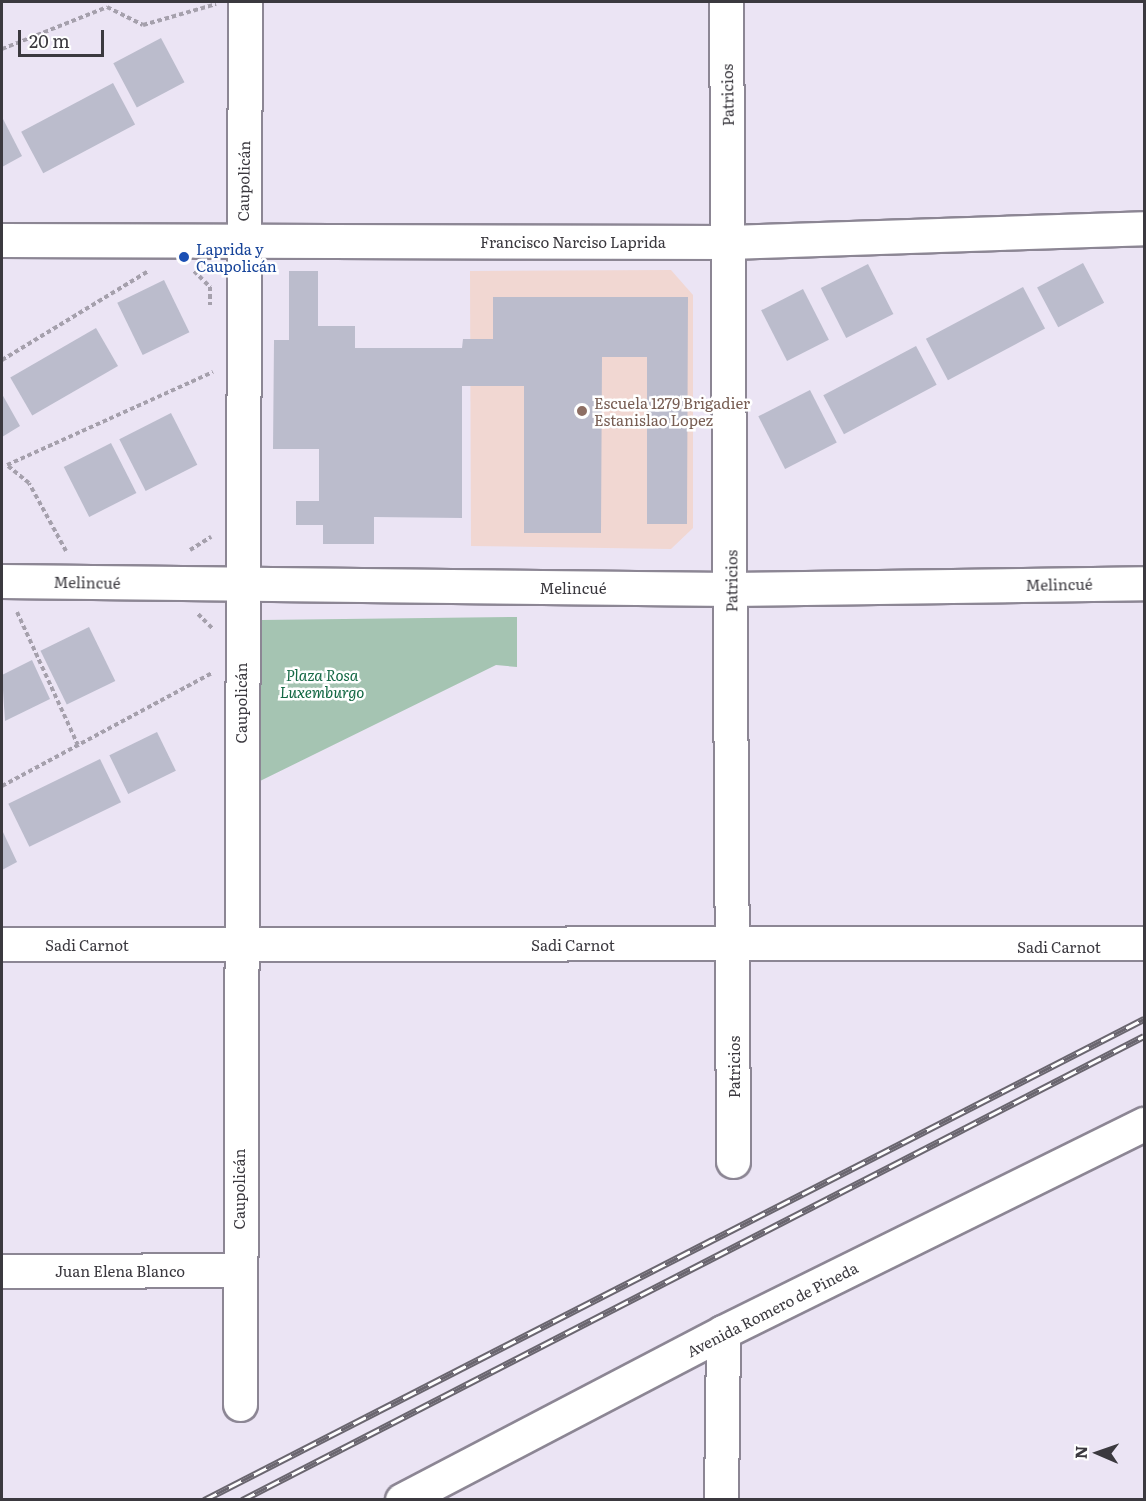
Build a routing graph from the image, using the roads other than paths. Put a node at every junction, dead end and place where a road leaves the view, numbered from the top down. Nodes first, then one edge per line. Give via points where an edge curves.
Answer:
1 (245, 2) edge
2 (726, 2) edge
3 (1144, 228) edge
4 (2, 240) edge
5 (242, 241) junction
6 (729, 242) junction
7 (1144, 583) edge
8 (241, 587) junction
9 (731, 589) junction
10 (8, 599) edge
11 (1144, 943) edge
12 (2, 944) edge
13 (735, 945) junction
14 (240, 946) junction
15 (1144, 1124) edge
16 (733, 1161) dead end
17 (239, 1270) junction
18 (2, 1271) edge
19 (723, 1332) junction
20 (240, 1404) dead end
21 (402, 1500) edge
22 (721, 1500) edge

1 - 5 street, Caupolicán
2 - 6 street, Patricios
3 - 6 street, Francisco Narciso Laprida
4 - 5 street, Francisco Narciso Laprida
5 - 6 street, Francisco Narciso Laprida
5 - 8 street, Caupolicán via 227,360
6 - 9 street, Patricios
7 - 9 street, Melincué
8 - 9 street, Melincué
8 - 10 street, Melincué via 67,566
8 - 14 street, Caupolicán via 231,649
9 - 13 street, Patricios
11 - 13 street, Sadi Carnot
12 - 14 street, Sadi Carnot
13 - 14 street, Sadi Carnot
13 - 16 street, Patricios
14 - 17 street, Caupolicán
15 - 19 street, Avenida Romero de Pineda
17 - 18 street, Juan Elena Blanco
17 - 20 street, Caupolicán
19 - 21 street, Avenida Romero de Pineda
19 - 22 street

